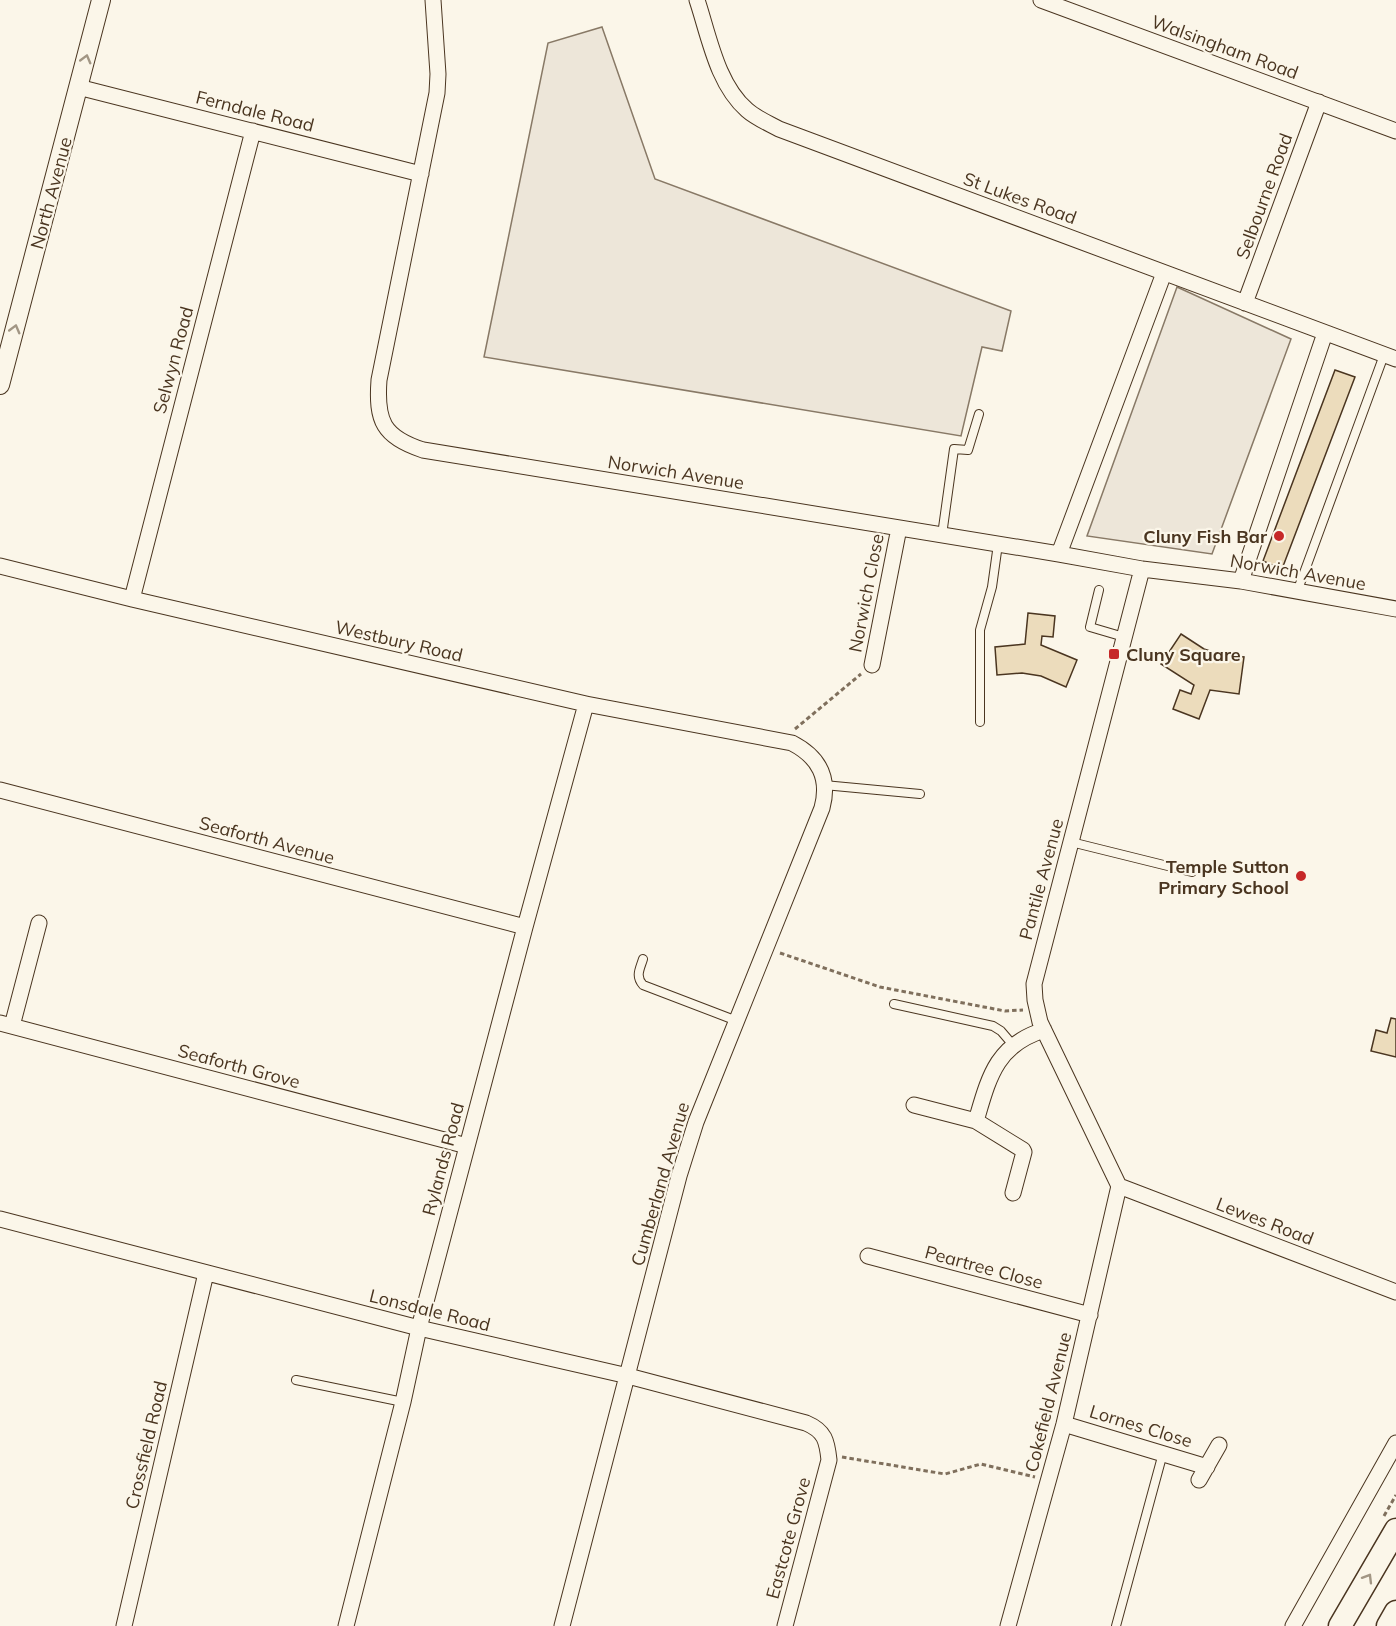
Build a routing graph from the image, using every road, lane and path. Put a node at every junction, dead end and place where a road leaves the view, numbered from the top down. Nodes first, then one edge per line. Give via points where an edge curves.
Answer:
1 (101, 0) edge
2 (433, 0) edge
3 (697, 0) edge
4 (1041, 0) edge
5 (78, 87) junction
6 (1319, 102) junction
7 (253, 131) junction
8 (1396, 131) edge
9 (421, 174) junction
10 (1164, 273) junction
11 (1245, 303) junction
12 (1325, 333) junction
13 (1390, 357) edge
14 (0, 385) edge
15 (980, 414) dead end
16 (899, 528) junction
17 (942, 535) junction
18 (998, 544) junction
19 (1059, 554) junction
20 (0, 566) edge
21 (1142, 569) junction
22 (1241, 581) junction
23 (1099, 590) dead end
24 (1297, 592) junction
25 (132, 599) junction
26 (1396, 609) edge
27 (1124, 638) junction
28 (872, 665) joint
29 (586, 704) junction
30 (980, 722) dead end
31 (787, 741) junction
32 (824, 784) junction
33 (0, 790) edge
34 (920, 794) dead end
35 (1071, 842) junction
36 (1192, 872) dead end
37 (39, 923) dead end
38 (525, 927) junction
39 (766, 948) junction
40 (643, 959) dead end
41 (894, 1004) dead end
42 (1037, 1009) junction
43 (737, 1021) junction
44 (6, 1024) edge
45 (1044, 1030) junction
46 (1013, 1046) junction
47 (914, 1105) dead end
48 (976, 1120) junction
49 (467, 1146) junction
50 (1119, 1186) junction
51 (1013, 1193) dead end
52 (0, 1219) edge
53 (868, 1256) dead end
54 (206, 1274) junction
55 (1396, 1292) edge
56 (1090, 1316) junction
57 (419, 1328) junction
58 (628, 1376) junction
59 (297, 1380) dead end
60 (404, 1402) junction
61 (1064, 1424) junction
62 (1396, 1443) edge
63 (1219, 1445) dead end
64 (1163, 1453) junction
65 (829, 1458) junction
66 (1048, 1481) junction
67 (1396, 1530) edge
68 (1396, 1612) edge
69 (124, 1626) edge
70 (346, 1626) edge
71 (562, 1626) edge
72 (785, 1626) edge
73 (1008, 1626) edge
74 (1116, 1626) edge
75 (1293, 1626) edge
76 (1340, 1626) edge
77 (1388, 1626) edge

5 -> 1 street, North Avenue
2 - 9 street, Norwich Avenue via 437,93
3 - 10 street, St Lukes Road via 724,78 736,99 763,121
4 - 6 street, Walsingham Road
5 - 7 street, Ferndale Road
14 -> 5 street, North Avenue
6 - 8 street, Walsingham Road
6 - 11 street, Selbourne Road
7 - 9 street, Ferndale Road
7 - 25 street, Selwyn Road
9 - 16 street, Norwich Avenue via 378,398 380,416 388,431 403,443 423,450
10 - 11 street, St Lukes Road
10 - 19 street
11 - 12 street, St Lukes Road
12 - 13 street, St Lukes Road
12 - 22 street
13 - 24 lane
15 - 17 lane via 968,450 954,449
16 - 17 street, Norwich Avenue
16 - 28 street, Norwich Close
17 - 18 street, Norwich Avenue
18 - 19 street, Norwich Avenue
18 - 30 lane via 980,630
19 - 21 street, Norwich Avenue
20 - 25 street, Westbury Road
21 - 22 street, Norwich Avenue
21 - 27 street, Pantile Avenue
22 - 24 street, Norwich Avenue
23 - 27 lane via 1090,627
24 - 26 street, Norwich Avenue
25 - 29 street, Westbury Road
27 - 35 street, Pantile Avenue
28 - 31 path
29 - 31 street, Westbury Road
29 - 38 street, Rylands Road
31 - 32 street via 805,749 813,758
32 - 34 lane
32 - 39 street, Cumberland Avenue via 822,808
33 - 38 street, Seaforth Avenue
35 - 36 lane
35 - 42 street, Pantile Avenue via 1034,984
37 - 44 street
38 - 49 street, Rylands Road
39 - 42 path via 880,987 1005,1011
39 - 43 street, Cumberland Avenue
40 - 43 lane via 638,978 643,985
41 - 46 lane via 993,1026
42 - 45 street, Pantile Avenue
43 - 58 street, Cumberland Avenue via 689,1144
44 - 49 street, Seaforth Grove
45 - 46 street
45 - 50 street, Pantile Avenue
46 - 48 street via 994,1067
47 - 48 street
48 - 51 street via 1024,1152
49 - 57 street, Rylands Road
50 - 55 street, Lewes Road
50 - 56 street, Cokefield Avenue
52 - 54 street, Lonsdale Road
53 - 56 street, Peartree Close
54 - 57 street, Lonsdale Road
54 - 69 street, Crossfield Road
56 - 61 street, Cokefield Avenue
57 - 58 street, Lonsdale Road
57 - 60 street, Rylands Road
58 - 65 street, Lonsdale Road via 817,1427 824,1435
58 - 71 street, Cumberland Avenue
59 - 60 lane
60 - 70 street, Rylands Road
61 - 64 street, Lornes Close
61 - 66 street, Cokefield Avenue
62 - 75 street
63 - 64 street, Lornes Close via 1203,1473
64 - 74 lane
65 - 66 path via 945,1474 981,1464
65 - 72 street, Eastcote Grove
66 - 73 street, Cokefield Avenue
76 -> 67 main road
68 - 77 main road

